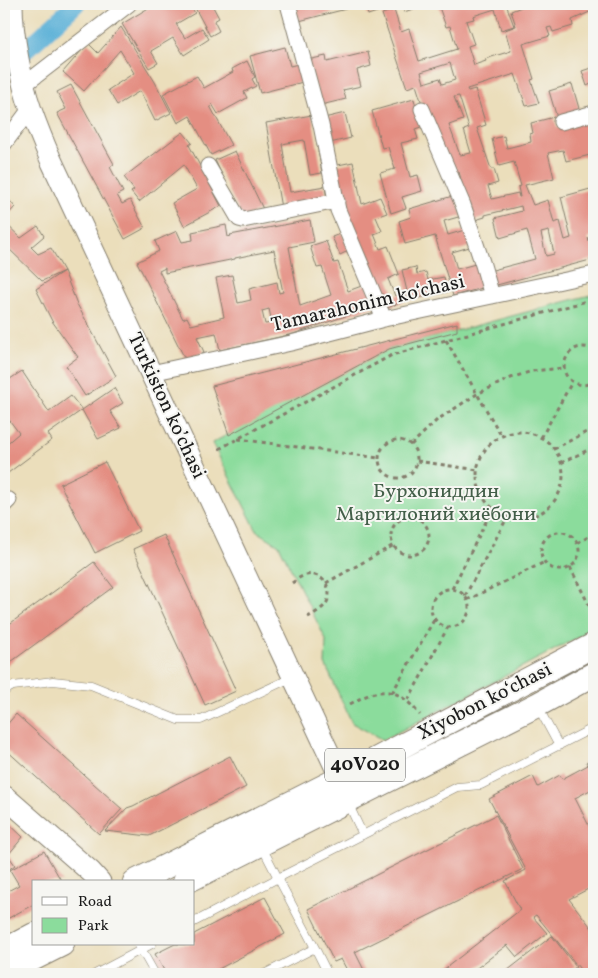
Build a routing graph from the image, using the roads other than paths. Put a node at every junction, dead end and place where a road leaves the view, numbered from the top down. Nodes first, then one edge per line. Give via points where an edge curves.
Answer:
1 (130, 4) edge
2 (288, 4) edge
3 (12, 6) edge
4 (10, 48) edge
5 (24, 85) junction
6 (30, 109) junction
7 (422, 109) dead end
8 (594, 113) edge
9 (561, 122) dead end
10 (4, 144) edge
11 (208, 166) dead end
12 (336, 201) junction
13 (594, 274) edge
14 (492, 296) junction
15 (384, 319) junction
16 (151, 373) junction
17 (594, 645) edge
18 (594, 674) edge
19 (293, 677) junction
20 (4, 692) edge
21 (537, 705) junction
22 (588, 730) dead end
23 (558, 746) junction
24 (346, 792) junction
25 (4, 796) edge
26 (363, 835) junction
27 (261, 844) junction
28 (278, 878) junction
29 (98, 880) edge
30 (140, 880) edge
31 (190, 880) edge
32 (195, 921) edge
33 (32, 936) edge
34 (58, 946) edge
35 (140, 947) edge
36 (315, 948) junction
37 (4, 951) edge
38 (4, 973) edge
39 (95, 974) edge
40 (155, 974) edge
41 (264, 974) edge
42 (328, 974) edge

1 - 5 street
2 - 12 street via 321,125
3 - 4 main road, Turkiston ko’chasi
4 - 5 main road, Turkiston ko’chasi
5 - 6 main road, Turkiston ko’chasi
6 - 10 street
6 - 16 main road, Turkiston ko’chasi
7 - 14 street via 463,205
8 - 9 street
11 - 12 street via 239,219
12 - 15 street
13 - 14 street, Tamarahonim koʻchasi
14 - 15 street, Tamarahonim koʻchasi
15 - 16 street, Tamarahonim koʻchasi
16 - 19 main road, Turkiston ko’chasi
17 - 24 main road, Xiyobon koʻchasi / 40V020
18 - 21 main road, Xiyobon koʻchasi / 40V020
19 - 20 lane via 200,720 178,720 92,685 53,681 13,686
19 - 24 main road, Turkiston ko’chasi
21 - 23 lane
21 - 24 main road, Xiyobon koʻchasi / 40V020
22 - 23 lane
23 - 26 lane via 481,785 457,787
24 - 26 lane
24 - 27 main road, Xiyobon koʻchasi / 40V020
24 - 30 main road, Xiyobon koʻchasi / 40V020
25 - 29 main road
26 - 28 lane
27 - 28 lane
27 - 31 main road, Xiyobon koʻchasi / 40V020
28 - 32 lane
28 - 36 lane
33 - 37 main road
34 - 38 main road
35 - 39 lane
35 - 40 lane
36 - 41 lane
36 - 42 lane

